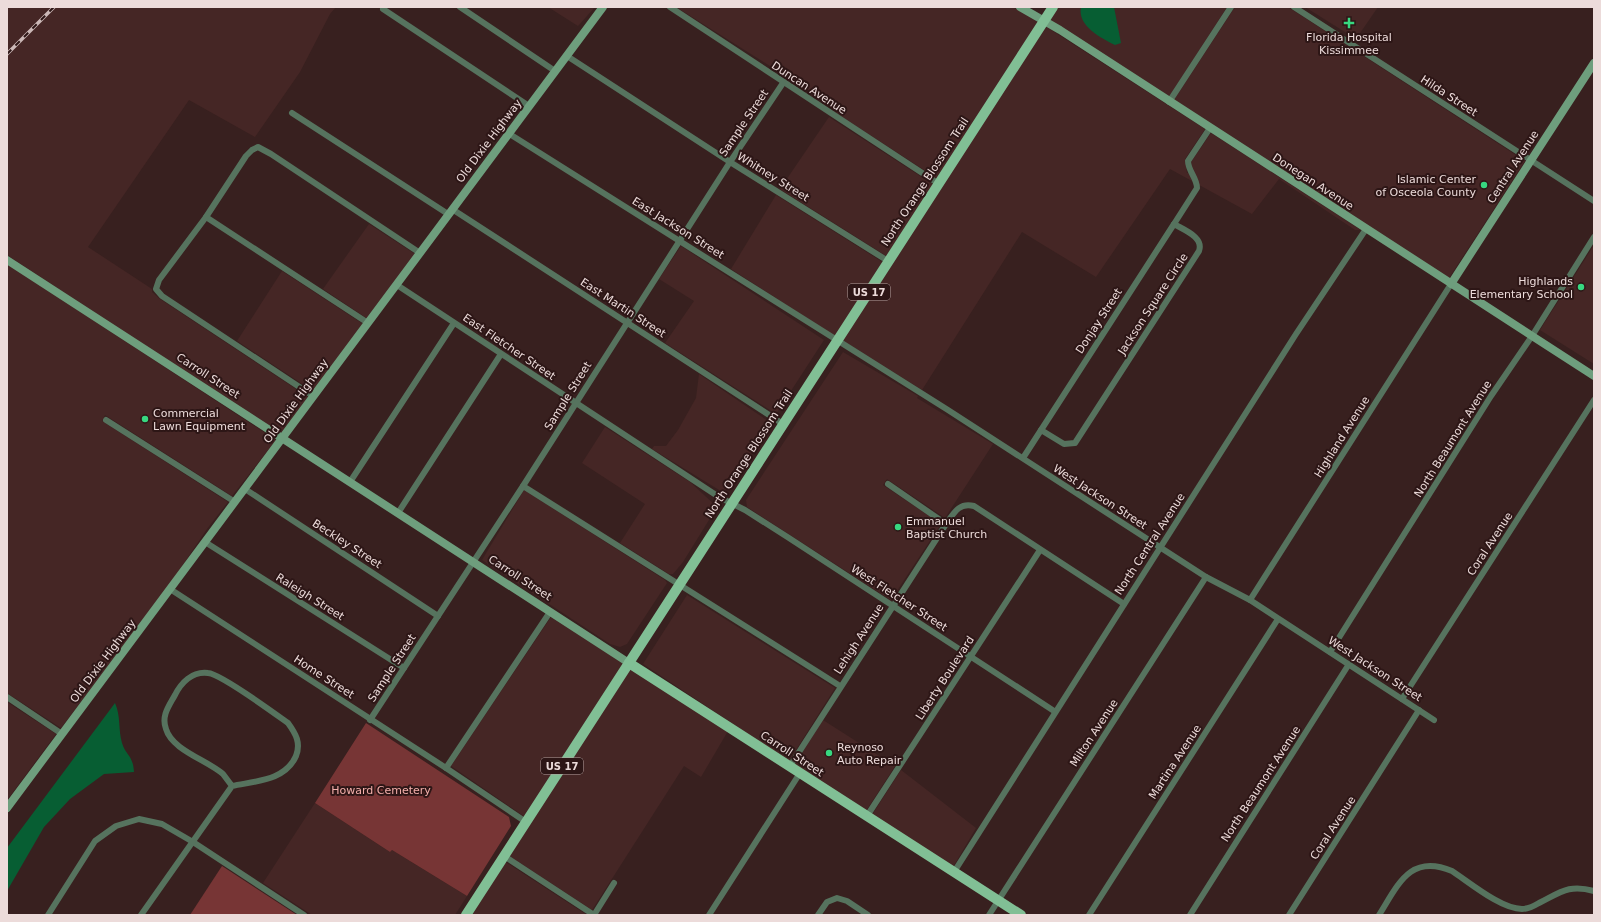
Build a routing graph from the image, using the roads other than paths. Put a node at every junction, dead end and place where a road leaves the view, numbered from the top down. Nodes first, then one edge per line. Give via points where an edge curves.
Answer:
1 (460, 7) edge
2 (603, 7) edge
3 (670, 7) edge
4 (1020, 7) edge
5 (1054, 7) edge
6 (1231, 7) edge
7 (1294, 7) edge
8 (384, 9) dead end
9 (1044, 22) junction
10 (567, 56) junction
11 (1594, 63) edge
12 (555, 71) junction
13 (783, 83) junction
14 (1169, 102) junction
15 (529, 106) junction
16 (292, 113) dead end
17 (1210, 128) junction
18 (508, 133) junction
19 (1530, 160) junction
20 (730, 162) junction
21 (939, 184) junction
22 (1594, 201) edge
23 (450, 212) junction
24 (206, 217) junction
25 (1174, 224) junction
26 (1366, 229) junction
27 (1594, 237) edge
28 (680, 241) junction
29 (420, 253) junction
30 (7, 260) edge
31 (888, 261) junction
32 (1451, 284) junction
33 (396, 285) junction
34 (627, 322) junction
35 (368, 323) junction
36 (454, 323) junction
37 (1532, 336) junction
38 (837, 341) junction
39 (501, 354) junction
40 (1594, 376) edge
41 (313, 396) junction
42 (1594, 400) edge
43 (575, 403) junction
44 (106, 420) dead end
45 (783, 424) junction
46 (1041, 430) junction
47 (282, 439) junction
48 (1023, 458) junction
49 (350, 482) junction
50 (888, 484) dead end
51 (523, 486) junction
52 (245, 489) junction
53 (235, 502) junction
54 (732, 503) junction
55 (398, 513) junction
56 (946, 524) junction
57 (205, 542) junction
58 (1160, 547) junction
59 (1040, 550) junction
60 (474, 562) junction
61 (1206, 577) junction
62 (680, 584) junction
63 (170, 589) junction
64 (1250, 600) junction
65 (1124, 604) junction
66 (892, 605) junction
67 (550, 612) junction
68 (438, 616) junction
69 (1278, 619) junction
70 (1330, 652) junction
71 (971, 656) junction
72 (629, 663) junction
73 (1349, 664) junction
74 (404, 668) junction
75 (840, 686) junction
76 (7, 698) edge
77 (1402, 699) junction
78 (1419, 710) junction
79 (1054, 711) junction
80 (370, 720) junction
81 (1434, 720) dead end
82 (62, 734) junction
83 (790, 766) junction
84 (446, 768) junction
85 (800, 773) junction
86 (232, 786) junction
87 (7, 808) edge
88 (867, 816) junction
89 (526, 822) junction
90 (193, 842) junction
91 (504, 856) junction
92 (954, 872) junction
93 (614, 883) dead end
94 (1594, 891) edge
95 (999, 901) junction
96 (48, 915) edge
97 (141, 915) edge
98 (304, 915) edge
99 (466, 915) edge
100 (594, 915) edge
101 (709, 915) edge
102 (818, 915) edge
103 (868, 915) edge
104 (989, 915) edge
105 (1021, 915) edge
106 (1089, 915) edge
107 (1190, 915) edge
108 (1289, 915) edge
109 (1379, 915) edge

1 - 12 street
2 - 10 street, Old Dixie Highway
3 - 13 street, Duncan Avenue
4 - 9 street, Donegan Avenue
5 - 9 main road, North Orange Blossom Trail / US 17
6 - 14 street
7 - 19 street, Hilda Street
8 - 15 street
9 - 14 street, Donegan Avenue
9 - 21 main road, North Orange Blossom Trail / US 17
10 - 12 street, Old Dixie Highway
10 - 20 street, Whitney Street
11 - 19 street, Central Avenue
12 - 15 street, Old Dixie Highway
13 - 20 street, Sample Street
13 - 21 street, Duncan Avenue
14 - 17 street, Donegan Avenue
15 - 18 street, Old Dixie Highway
16 - 23 street, East Martin Street
17 - 25 street via 1188,161 1197,188
17 - 26 street, Donegan Avenue
18 - 23 street, Old Dixie Highway
18 - 28 street, East Jackson Street
19 - 22 street, Hilda Street
19 - 32 street, Central Avenue
20 - 28 street, Sample Street
20 - 31 street, Whitney Street
21 - 31 main road, North Orange Blossom Trail / US 17
23 - 29 street, Old Dixie Highway
23 - 34 street, East Martin Street
24 - 29 street via 246,156 258,147
24 - 35 street
24 - 41 street via 159,280 156,289 162,296
25 - 46 street, Donjay Street
25 - 46 street, Jackson Square Circle via 1199,240 1201,247 1078,440 1071,445 1064,444
26 - 32 street, Donegan Avenue
26 - 58 street, North Central Avenue
27 - 37 street, North Beaumont Avenue
28 - 34 street, Sample Street
28 - 38 street, East Jackson Street
29 - 33 street, Old Dixie Highway
30 - 47 street, Carroll Street
31 - 38 main road, North Orange Blossom Trail / US 17
32 - 37 street, Donegan Avenue
32 - 64 street, Highland Avenue
33 - 35 street, Old Dixie Highway
33 - 36 street, East Fletcher Street
34 - 43 street, Sample Street
34 - 45 street, East Martin Street
35 - 41 street, Old Dixie Highway
36 - 39 street, East Fletcher Street
36 - 49 street
37 - 40 street, Donegan Avenue
37 - 70 street, North Beaumont Avenue via 1491,396
38 - 45 main road, North Orange Blossom Trail / US 17
38 - 48 street, West Jackson Street
39 - 43 street, East Fletcher Street
39 - 55 street
41 - 47 street, Old Dixie Highway
42 - 77 street, Coral Avenue
43 - 51 street, Sample Street
43 - 54 street, East Fletcher Street via 714,494
44 - 53 street
45 - 54 main road, North Orange Blossom Trail / US 17
46 - 48 street, Donjay Street
47 - 49 street, Carroll Street
47 - 52 street, Old Dixie Highway
48 - 58 street, West Jackson Street
49 - 55 street, Carroll Street
50 - 56 street
51 - 60 street, Sample Street
51 - 62 street
52 - 53 street, Old Dixie Highway
52 - 68 street, Beckley Street
53 - 57 street, Old Dixie Highway
54 - 62 main road, North Orange Blossom Trail / US 17
54 - 66 street, West Fletcher Street
55 - 60 street, Carroll Street
56 - 59 street, Lehigh Avenue via 962,505 974,506
56 - 66 street, Lehigh Avenue
57 - 63 street, Old Dixie Highway
57 - 74 street, Raleigh Street
58 - 61 street, West Jackson Street
58 - 65 street, North Central Avenue
59 - 65 street
59 - 71 street, Liberty Boulevard
60 - 67 street, Carroll Street
60 - 68 street, Sample Street
61 - 64 street, West Jackson Street
61 - 95 street, Milton Avenue
62 - 72 main road, North Orange Blossom Trail / US 17
62 - 75 street
63 - 80 street, Home Street
63 - 82 street, Old Dixie Highway
64 - 69 street, West Jackson Street
65 - 79 street, North Central Avenue
66 - 71 street, West Fletcher Street
66 - 75 street, Lehigh Avenue
67 - 72 street, Carroll Street
67 - 84 street
68 - 74 street, Sample Street
69 - 70 street, West Jackson Street
69 - 106 street, Martina Avenue
70 - 73 street, West Jackson Street
71 - 79 street, West Fletcher Street
71 - 88 street, Liberty Boulevard
72 - 83 main road, Carroll Street
72 - 89 main road, North Orange Blossom Trail / US 17
73 - 77 street, West Jackson Street
73 - 107 street, North Beaumont Avenue
74 - 80 street, Sample Street
75 - 83 street, Lehigh Avenue
76 - 82 street
77 - 78 street, West Jackson Street
78 - 81 street, West Jackson Street
78 - 108 street, Coral Avenue
79 - 92 street, North Central Avenue
80 - 84 street, Home Street
82 - 87 street, Old Dixie Highway
83 - 85 main road, Carroll Street
84 - 89 street, Home Street
85 - 88 main road, Carroll Street
85 - 101 street
86 - 86 street via 273,778 286,771 296,754 298,739 288,722 227,682 208,673 194,674 180,685 164,714 166,729 177,744 223,774
86 - 90 street
88 - 92 main road, Carroll Street
89 - 91 main road, North Orange Blossom Trail / US 17
90 - 96 street via 162,824 139,819 116,826 96,842
90 - 97 street
90 - 98 street
91 - 99 main road, North Orange Blossom Trail / US 17
91 - 100 street
92 - 95 main road, Carroll Street
93 - 100 street
94 - 109 street via 1580,887 1569,888 1532,907 1522,909 1503,904 1452,871 1424,865 1402,880
95 - 104 street, Milton Avenue
95 - 105 main road, Carroll Street
102 - 103 street via 827,902 837,898 847,901

